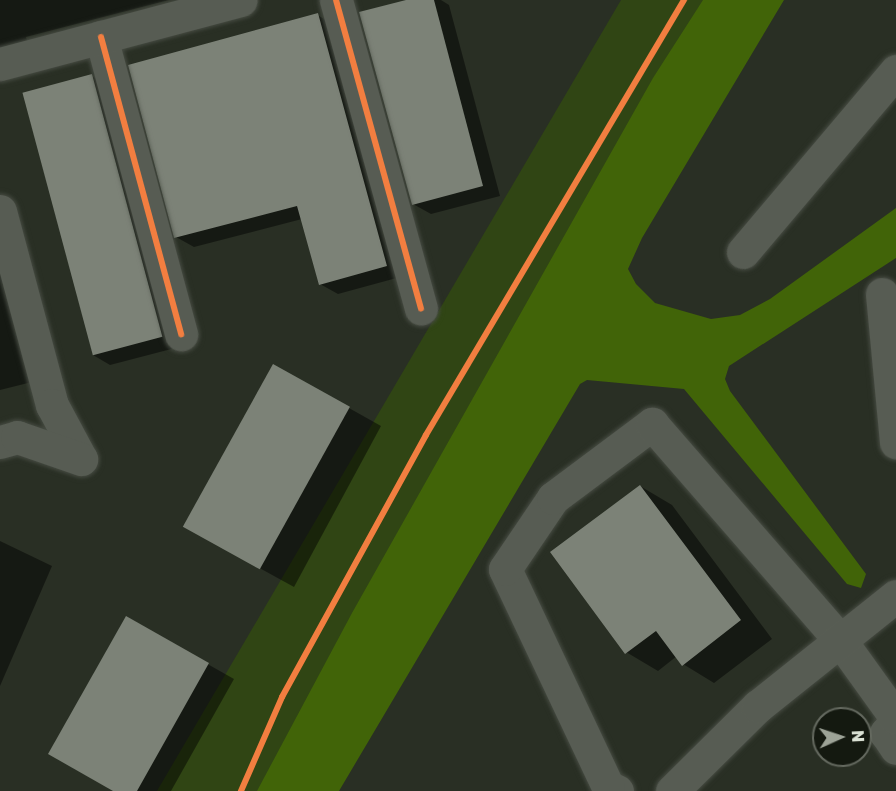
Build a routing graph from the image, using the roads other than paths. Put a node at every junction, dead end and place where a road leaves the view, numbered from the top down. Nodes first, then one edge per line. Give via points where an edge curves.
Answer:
1 (336, 0) edge
2 (228, 2) edge
3 (101, 38) junction
4 (0, 64) edge
5 (896, 71) edge
6 (0, 211) edge
7 (743, 252) dead end
8 (882, 294) dead end
9 (421, 309) dead end
10 (181, 334) dead end
11 (0, 442) edge
12 (896, 442) edge
13 (892, 608) edge
14 (840, 640) junction
15 (896, 720) edge
16 (896, 748) edge
17 (617, 791) edge
18 (672, 791) edge

1 - 9 street
2 - 3 street
3 - 4 street
3 - 10 street
5 - 7 street
6 - 11 street via 52,405 81,459 17,437
8 - 12 street
13 - 14 street
14 - 15 street
14 - 17 street via 652,424 553,498 505,569 608,787
14 - 18 street via 758,706
15 - 16 street via 886,733

